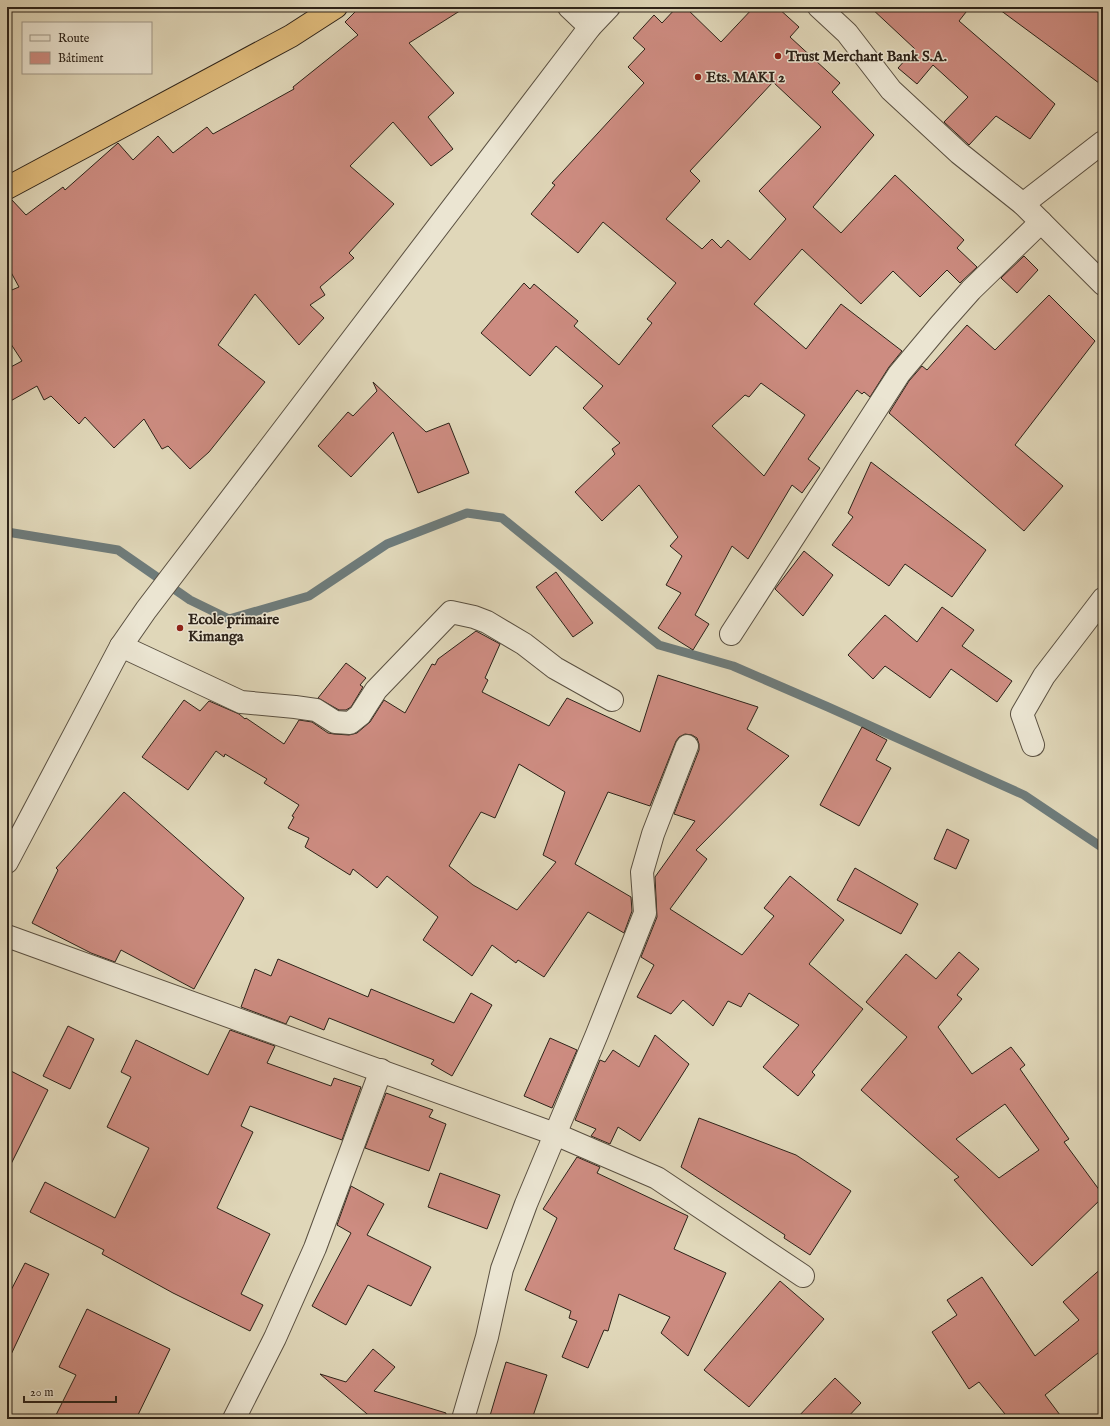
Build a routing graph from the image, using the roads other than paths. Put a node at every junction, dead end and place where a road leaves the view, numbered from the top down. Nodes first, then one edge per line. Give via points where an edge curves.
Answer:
1 (336, 7) edge
2 (570, 7) edge
3 (609, 7) edge
4 (820, 7) edge
5 (590, 28) junction
6 (1103, 142) edge
7 (7, 188) edge
8 (1023, 204) junction
9 (1041, 222) junction
10 (1103, 284) edge
11 (1103, 600) edge
12 (731, 634) dead end
13 (121, 646) junction
14 (612, 700) dead end
15 (1033, 745) dead end
16 (687, 746) dead end
17 (7, 862) edge
18 (7, 936) edge
19 (381, 1070) junction
20 (555, 1134) junction
21 (803, 1276) dead end
22 (234, 1419) edge
23 (463, 1419) edge

1 - 7 highway via 292,36
2 - 5 street
3 - 5 street
4 - 8 street via 847,33 892,90 959,153
5 - 13 street
6 - 8 street
8 - 9 street
9 - 10 street
9 - 12 street via 972,290 899,374
11 - 15 street via 1044,676 1022,714
13 - 14 street via 241,702 316,710 335,722 350,723 360,715 376,690 451,612 487,622 524,644 555,668
13 - 17 street
16 - 20 street via 653,834 642,872 644,913 598,1034
18 - 19 street
19 - 20 street
19 - 22 street via 315,1248 275,1338
20 - 21 street via 657,1178
20 - 23 street via 502,1269 487,1337

